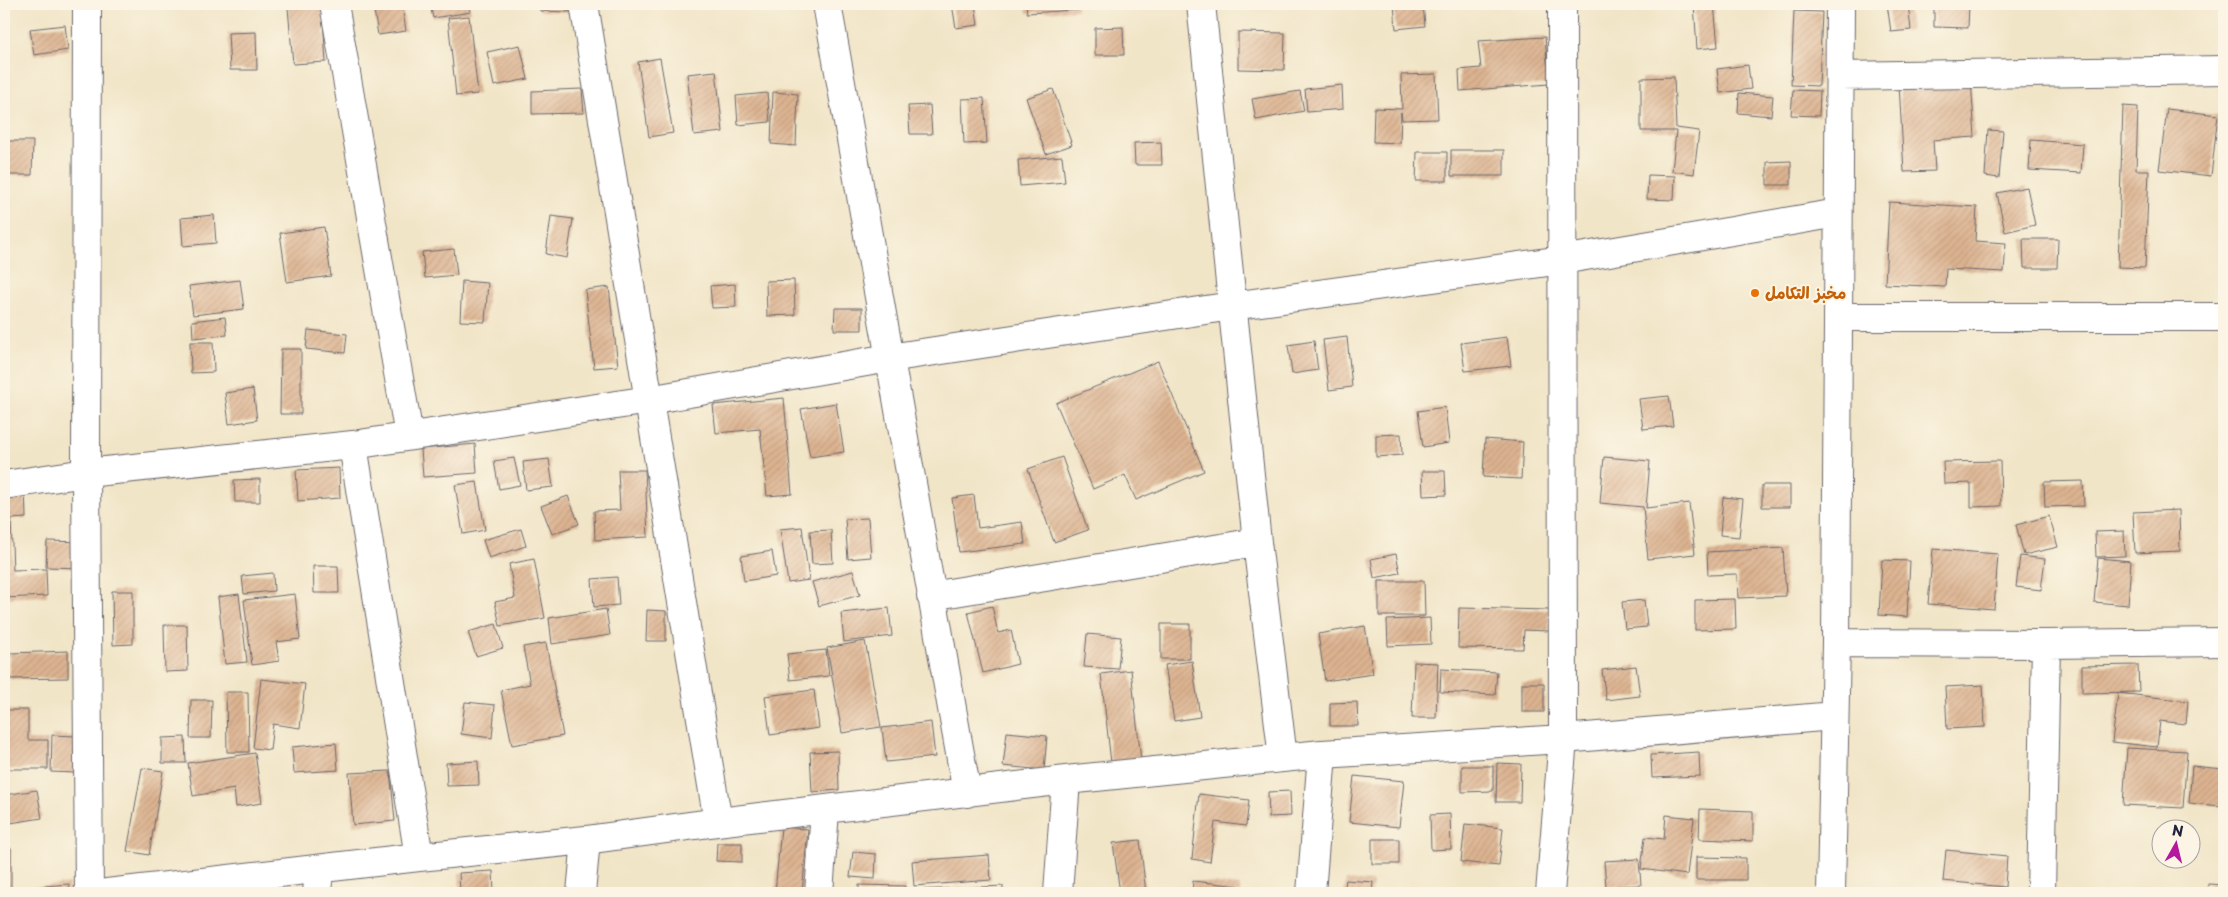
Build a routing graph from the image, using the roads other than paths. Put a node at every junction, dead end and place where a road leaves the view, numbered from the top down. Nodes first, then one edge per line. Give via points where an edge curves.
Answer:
1 (87, 4) edge
2 (334, 4) edge
3 (584, 4) edge
4 (826, 4) edge
5 (1201, 4) edge
6 (1562, 4) edge
7 (1840, 4) edge
8 (2224, 70) edge
9 (1840, 76) junction
10 (1838, 213) junction
11 (1562, 260) junction
12 (1232, 306) junction
13 (1838, 317) junction
14 (2224, 317) edge
15 (889, 358) junction
16 (649, 400) junction
17 (409, 436) junction
18 (353, 445) junction
19 (86, 473) junction
20 (4, 485) edge
21 (1256, 542) junction
22 (931, 596) junction
23 (2224, 642) edge
24 (1836, 643) junction
25 (2046, 644) junction
26 (1834, 716) junction
27 (1562, 739) junction
28 (1322, 754) junction
29 (1283, 758) junction
30 (1066, 780) junction
31 (967, 793) junction
32 (824, 811) junction
33 (718, 822) junction
34 (586, 840) junction
35 (419, 857) junction
36 (318, 882) edge
37 (89, 893) edge
38 (107, 893) edge
39 (581, 893) edge
40 (819, 893) edge
41 (1058, 893) edge
42 (1311, 893) edge
43 (1550, 893) edge
44 (1831, 893) edge
45 (2041, 893) edge

1 - 19 street
2 - 17 street
3 - 16 street
4 - 15 street
5 - 12 street
6 - 11 street
7 - 9 street
8 - 9 street
9 - 10 street
10 - 11 street
10 - 13 street
11 - 12 street
11 - 27 street
12 - 15 street
12 - 21 street
13 - 14 street
13 - 24 street
15 - 16 street
15 - 22 street
16 - 17 street
16 - 33 street
17 - 18 street
18 - 19 street
18 - 35 street
19 - 20 street
19 - 37 street
21 - 22 street
21 - 29 street
22 - 31 street
23 - 25 street
24 - 25 street
24 - 26 street
25 - 45 street
26 - 27 street
26 - 44 street
27 - 28 street
27 - 43 street
28 - 29 street
28 - 42 street
29 - 30 street
30 - 31 street
30 - 41 street
31 - 32 street
32 - 33 street
32 - 40 street
33 - 34 street
34 - 35 street
34 - 39 street
35 - 36 street
36 - 38 street

